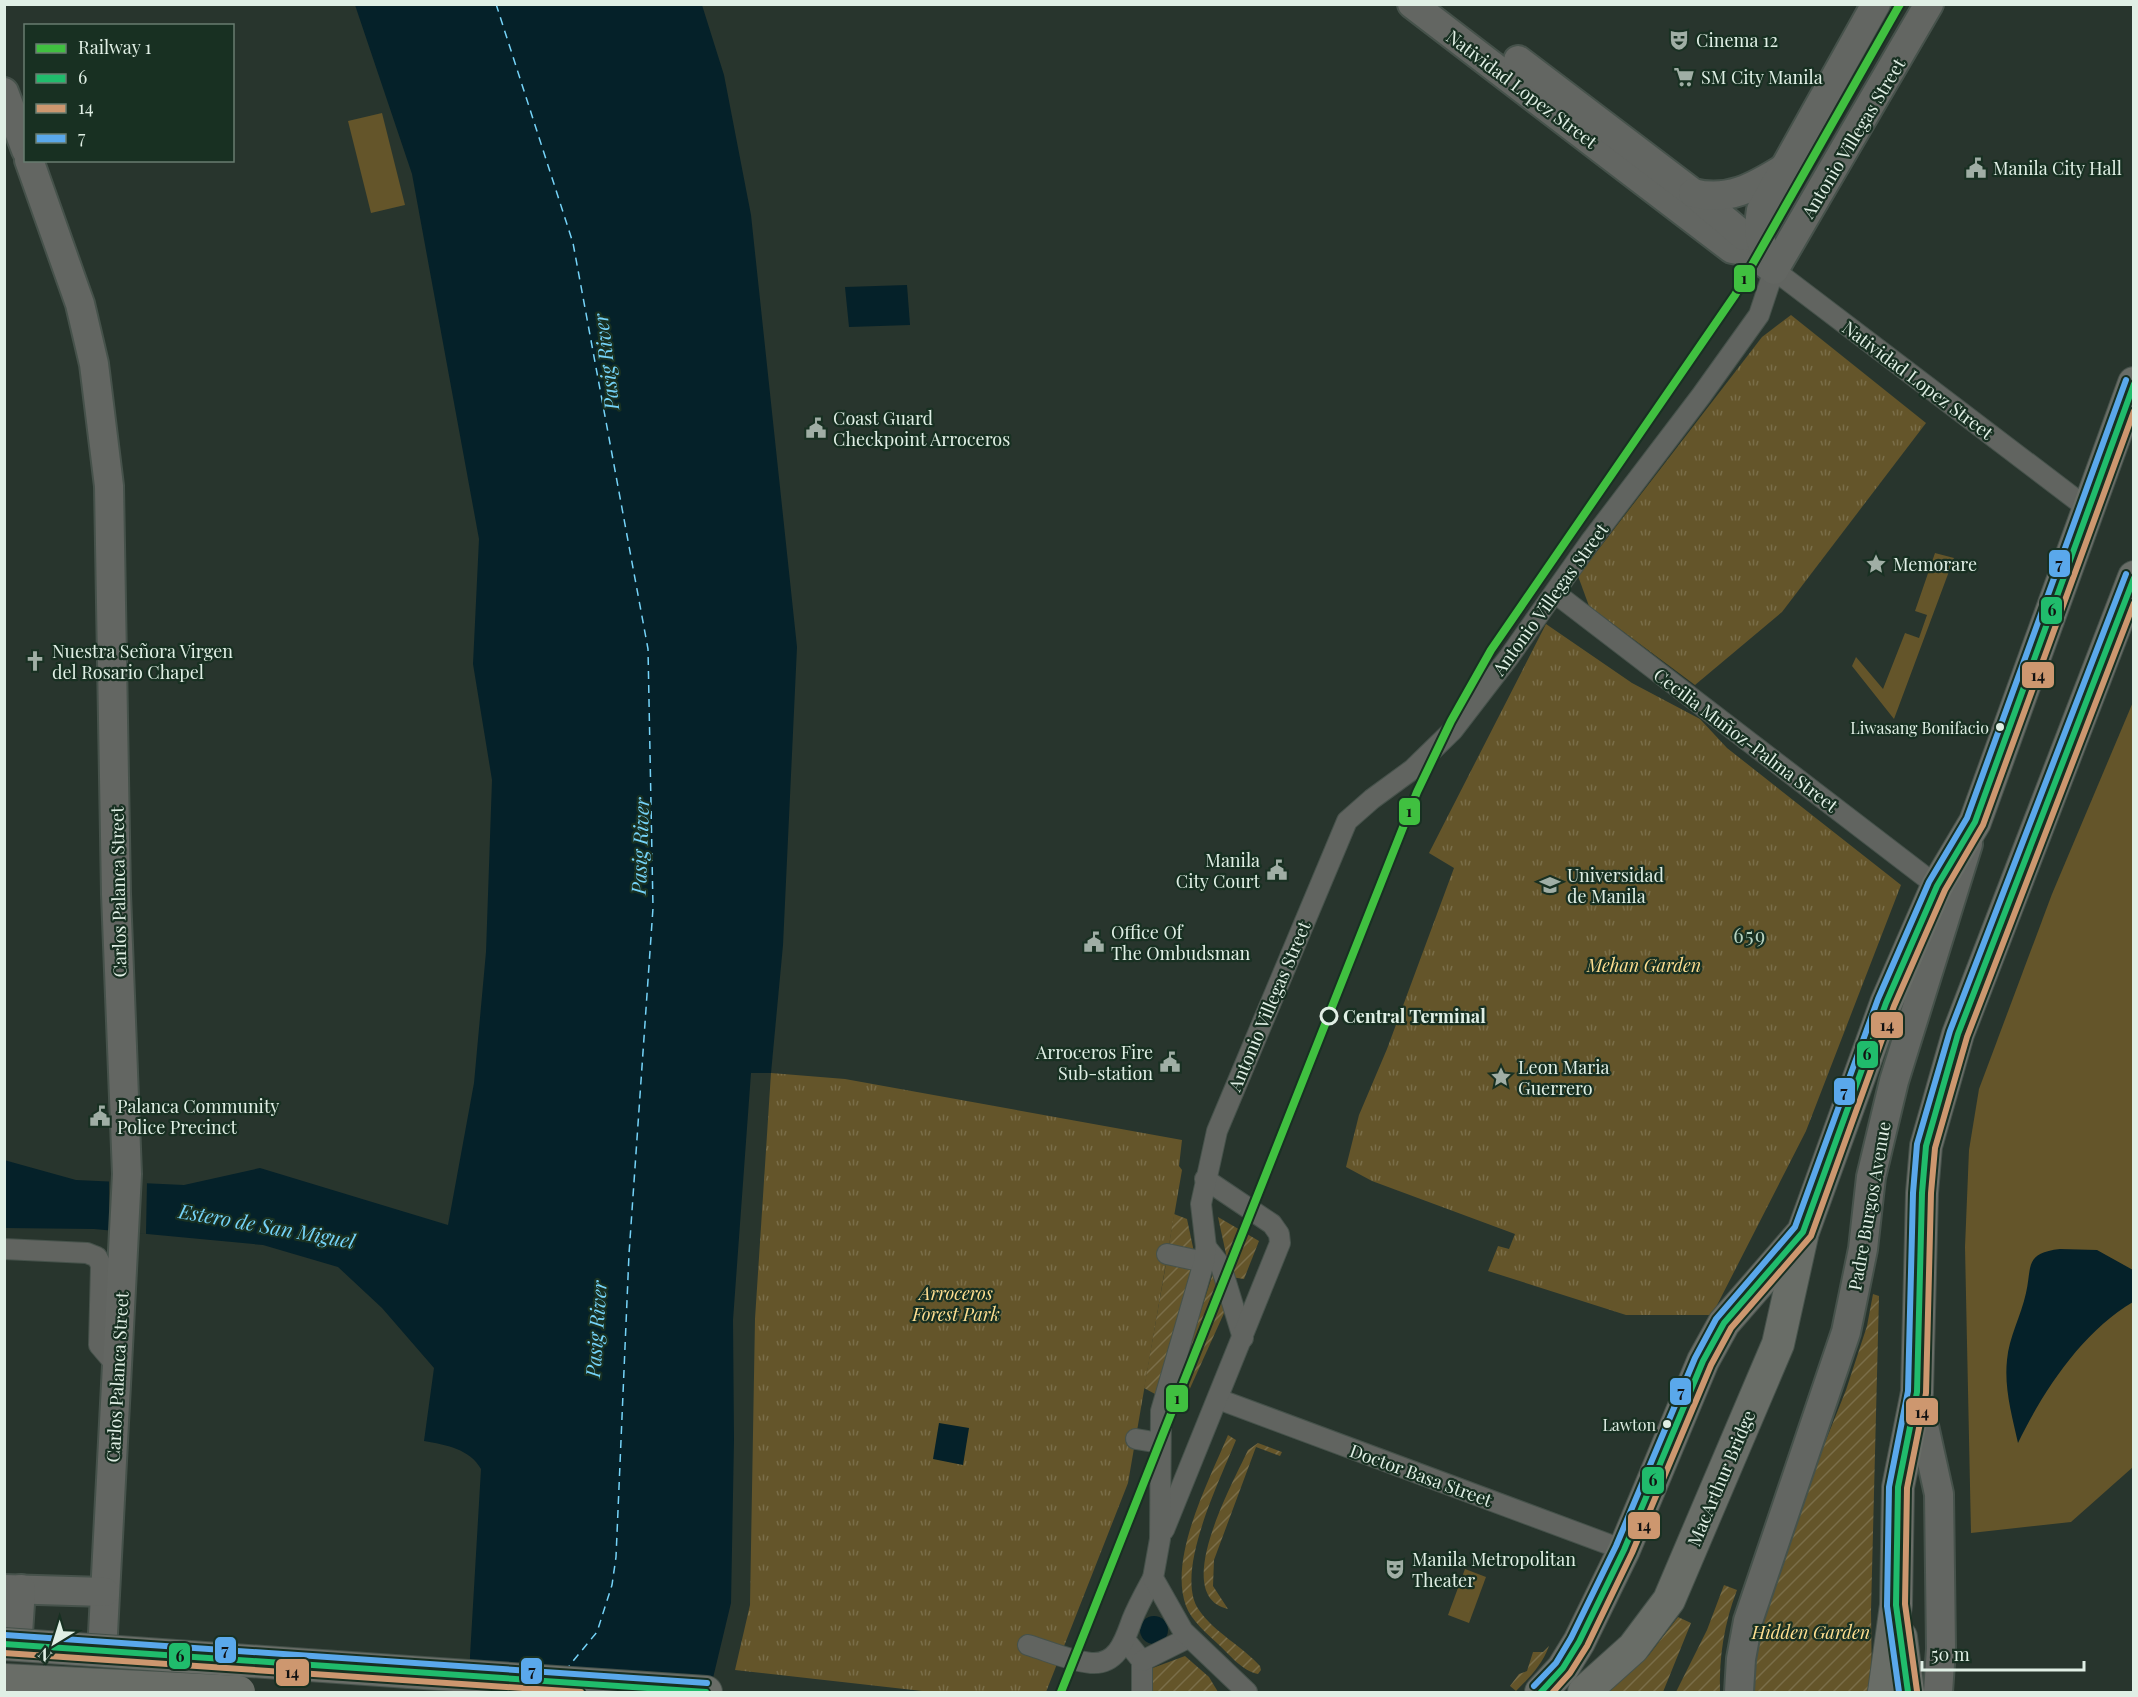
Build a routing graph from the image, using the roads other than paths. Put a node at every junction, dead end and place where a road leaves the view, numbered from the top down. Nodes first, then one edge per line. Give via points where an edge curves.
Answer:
1 (1876, 4) edge
2 (1929, 4) edge
3 (1433, 9) edge
4 (4, 92) edge
5 (24, 145) edge
6 (30, 162) edge
7 (1785, 168) junction
8 (1693, 193) junction
9 (1750, 252) junction
10 (1774, 270) junction
11 (2133, 383) edge
12 (2087, 508) junction
13 (2133, 577) edge
14 (1555, 593) junction
15 (1975, 822) junction
16 (1937, 886) junction
17 (1205, 1179) junction
18 (1803, 1232) junction
19 (4, 1249) edge
20 (1167, 1254) dead end
21 (1205, 1255) junction
22 (1243, 1338) junction
23 (116, 1365) junction
24 (1917, 1392) junction
25 (1218, 1400) junction
26 (1136, 1439) dead end
27 (1160, 1443) junction
28 (1160, 1539) junction
29 (1624, 1550) junction
30 (1154, 1578) junction
31 (13, 1589) edge
32 (105, 1592) junction
33 (1896, 1605) junction
34 (103, 1633) dead end
35 (11, 1638) edge
36 (1188, 1638) junction
37 (1126, 1641) junction
38 (1028, 1645) dead end
39 (1941, 1649) junction
40 (1143, 1661) junction
41 (4, 1680) edge
42 (239, 1692) edge
43 (706, 1692) edge
44 (1142, 1692) edge
45 (1247, 1692) edge
46 (1541, 1692) edge
47 (1584, 1692) edge
48 (1739, 1692) edge
49 (1884, 1692) edge
50 (1908, 1692) edge
51 (1938, 1692) edge
52 (1959, 1692) edge

1 - 7 street
2 - 10 street, Antonio Villegas Street
3 - 8 street, Natividad Lopez Street
3 - 9 street, Natividad Lopez Street via 1732,249
4 - 5 street
6 - 23 street, Carlos Palanca Street via 80,304 94,364 110,486 116,894 127,1163
7 - 8 street via 1728,196
7 - 10 street via 1761,210 1758,230
8 - 9 street, Natividad Lopez Street via 1743,233
9 - 10 street, Natividad Lopez Street
10 - 12 street, Natividad Lopez Street
10 - 14 street, Antonio Villegas Street via 1759,315
11 - 12 main road, Padre Burgos Avenue
12 - 15 main road, Padre Burgos Avenue
13 - 24 main road via 1958,1034 1936,1105 1926,1146 1922,1193
14 - 16 street, Cecilia Muñoz-Palma Street
14 - 17 street, Antonio Villegas Street via 1453,730 1413,769 1347,821 1234,1090
15 - 16 main road
15 - 48 street, Padre Burgos Avenue via 1894,1081 1871,1177 1863,1249 1846,1332 1757,1590 1741,1659
16 - 18 main road via 1886,1003
17 - 21 street, Antonio Villegas Street via 1201,1210
17 - 22 street, Antonio Villegas Street via 1272,1224 1279,1234 1278,1250
18 - 29 main road via 1724,1323 1703,1361
18 - 47 main road, MacArthur Bridge via 1778,1344 1669,1600 1632,1648
19 - 23 street via 87,1253 97,1257 101,1265 99,1345
20 - 21 street
21 - 22 street, Antonio Villegas Street via 1221,1266
21 - 27 street, Antonio Villegas Street via 1163,1398
22 - 25 street, Antonio Villegas Street
23 - 32 street, Carlos Palanca Street
24 - 33 main road via 1898,1487
24 - 39 street via 1939,1494
25 - 28 street, Antonio Villegas Street
25 - 29 street, Doctor Basa Street
26 - 27 street
27 - 28 street, Antonio Villegas Street
28 - 30 street, Antonio Villegas Street
29 - 46 main road via 1571,1656
30 - 36 street
30 - 37 street, Antonio Villegas Street via 1132,1620
31 - 32 street
31 - 35 street
32 - 34 street, Carlos Palanca Street
33 - 49 main road
33 - 50 main road
35 - 43 main road, bridge
36 - 40 street
36 - 45 street
37 - 38 street via 1112,1657 1093,1663
37 - 40 street
39 - 51 street
39 - 52 street
40 - 44 street
41 - 42 main road, bridge

